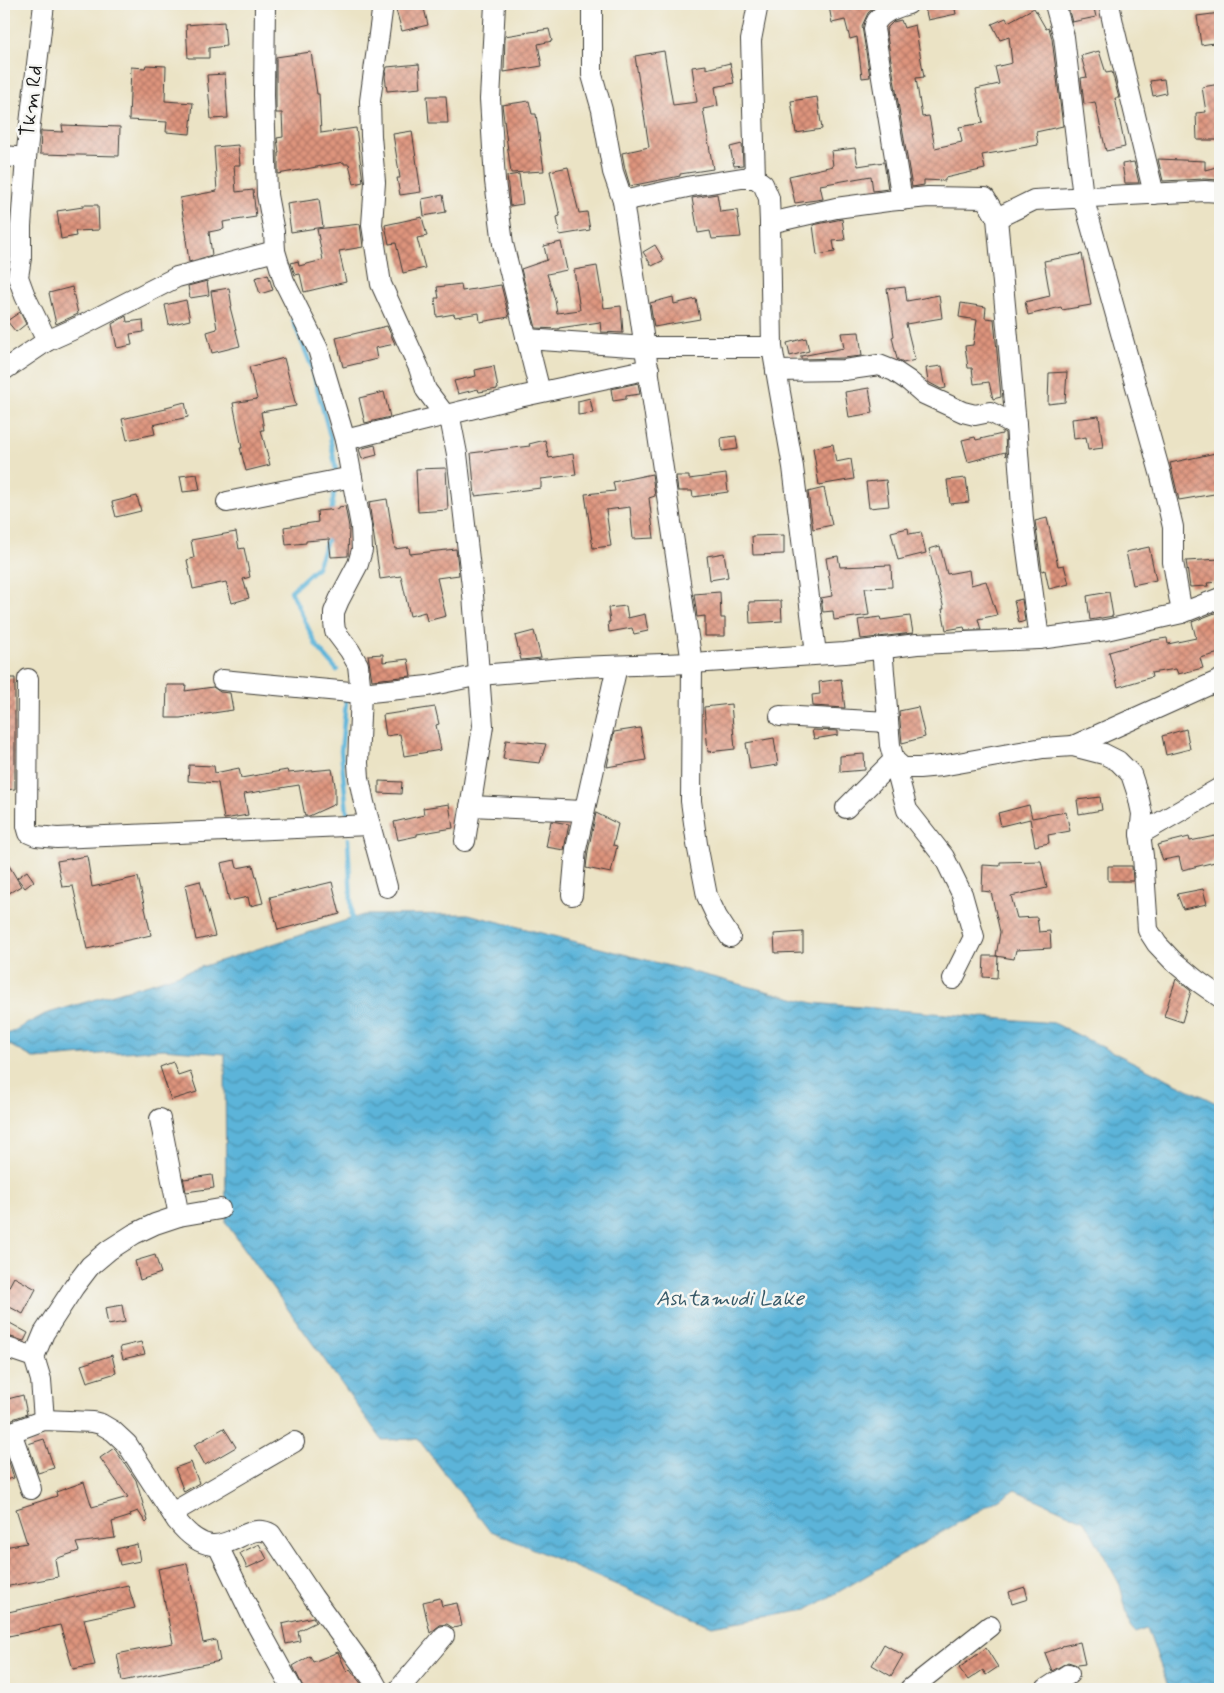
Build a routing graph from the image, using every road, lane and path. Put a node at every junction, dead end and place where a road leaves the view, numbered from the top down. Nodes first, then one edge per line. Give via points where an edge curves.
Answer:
1 (44, 4) edge
2 (265, 4) edge
3 (383, 4) edge
4 (495, 4) edge
5 (592, 4) edge
6 (758, 4) edge
7 (908, 4) edge
8 (1055, 4) edge
9 (1109, 4) edge
10 (4, 156) edge
11 (26, 158) junction
12 (755, 178) junction
13 (1220, 192) edge
14 (1154, 194) junction
15 (1083, 196) junction
16 (902, 200) junction
17 (623, 201) junction
18 (997, 218) junction
19 (770, 223) junction
20 (275, 251) junction
21 (526, 339) junction
22 (47, 341) junction
23 (646, 347) junction
24 (772, 348) junction
25 (649, 369) junction
26 (4, 370) edge
27 (776, 371) junction
28 (540, 392) junction
29 (443, 415) junction
30 (1016, 425) junction
31 (345, 440) junction
32 (352, 477) junction
33 (227, 502) dead end
34 (1220, 598) edge
35 (1182, 612) junction
36 (1039, 640) junction
37 (882, 648) junction
38 (816, 654) junction
39 (692, 663) junction
40 (617, 666) junction
41 (480, 675) junction
42 (28, 679) dead end
43 (222, 680) dead end
44 (1220, 680) edge
45 (361, 693) junction
46 (780, 716) dead end
47 (888, 722) junction
48 (1073, 746) junction
49 (894, 760) junction
50 (1220, 788) edge
51 (470, 806) junction
52 (846, 808) dead end
53 (584, 811) junction
54 (370, 825) junction
55 (1140, 834) junction
56 (465, 841) dead end
57 (387, 887) dead end
58 (572, 895) dead end
59 (730, 937) dead end
60 (953, 979) dead end
61 (1220, 997) edge
62 (160, 1119) dead end
63 (220, 1209) dead end
64 (179, 1216) junction
65 (4, 1346) edge
66 (34, 1357) junction
67 (44, 1420) junction
68 (7, 1433) edge
69 (294, 1442) dead end
70 (31, 1489) dead end
71 (172, 1513) junction
72 (218, 1546) junction
73 (990, 1626) dead end
74 (444, 1636) dead end
75 (1069, 1674) dead end
76 (292, 1689) edge
77 (378, 1689) edge
78 (399, 1689) edge
79 (910, 1689) edge
80 (1046, 1689) edge

1 - 11 street, Tkm Rd
2 - 20 street via 266,194
3 - 29 street via 370,101 374,182 372,225 382,284 426,390
4 - 21 street via 490,99 495,181 502,244
5 - 17 street via 592,74 613,172
6 - 12 street via 751,40
7 - 16 street via 881,16 874,26
8 - 15 street via 1064,37
9 - 14 street
10 - 11 street
11 - 22 street, Tkm Rd via 18,277
12 - 17 street via 692,186
12 - 19 street via 763,184 768,198
13 - 14 street
14 - 15 street
15 - 18 street via 1034,200
15 - 35 street via 1161,476 1173,527 1173,562
16 - 18 street via 985,198
16 - 19 street via 836,208
17 - 23 street
18 - 30 street
19 - 24 street
20 - 22 street via 176,277
20 - 31 street via 284,281 318,349
21 - 23 street
21 - 28 street
22 - 26 street
23 - 24 street
23 - 25 street
24 - 27 street
25 - 28 street
25 - 39 street
27 - 30 street via 844,370 879,365 902,376 924,394 963,412 975,415 990,412
27 - 38 street via 799,512
28 - 29 street
29 - 31 street
29 - 41 street via 451,423 457,454
30 - 36 street via 1023,520
31 - 32 street
32 - 33 street
32 - 45 street via 362,550 334,612 334,622 335,631 358,666
34 - 35 street
35 - 36 street via 1106,630
36 - 37 street
37 - 38 street
37 - 47 street
38 - 39 street
39 - 40 street
39 - 59 street via 691,802 708,896
40 - 41 street
40 - 53 street
41 - 45 street via 428,686
41 - 51 street via 483,726
42 - 54 street via 27,826 29,833 36,836 57,838
43 - 45 street
44 - 48 street
45 - 54 street via 358,763
46 - 47 street
47 - 49 street
48 - 49 street via 919,768 904,768
48 - 55 street via 1104,754 1118,761 1131,774 1142,814
49 - 52 street
49 - 60 street via 907,810 944,857 962,894 974,937
50 - 55 street
51 - 53 street
51 - 56 street
53 - 58 street via 576,849
54 - 57 street
55 - 61 street via 1148,930 1173,961
62 - 64 street
63 - 64 street
64 - 66 street via 134,1234 90,1266 44,1333
65 - 66 street
66 - 67 street via 41,1380
67 - 68 street
67 - 71 street via 93,1422 113,1431 135,1454
68 - 70 street
69 - 71 street
71 - 72 street via 196,1541
72 - 76 street
72 - 77 street via 257,1531 271,1534
73 - 79 street
74 - 78 street
75 - 80 street

